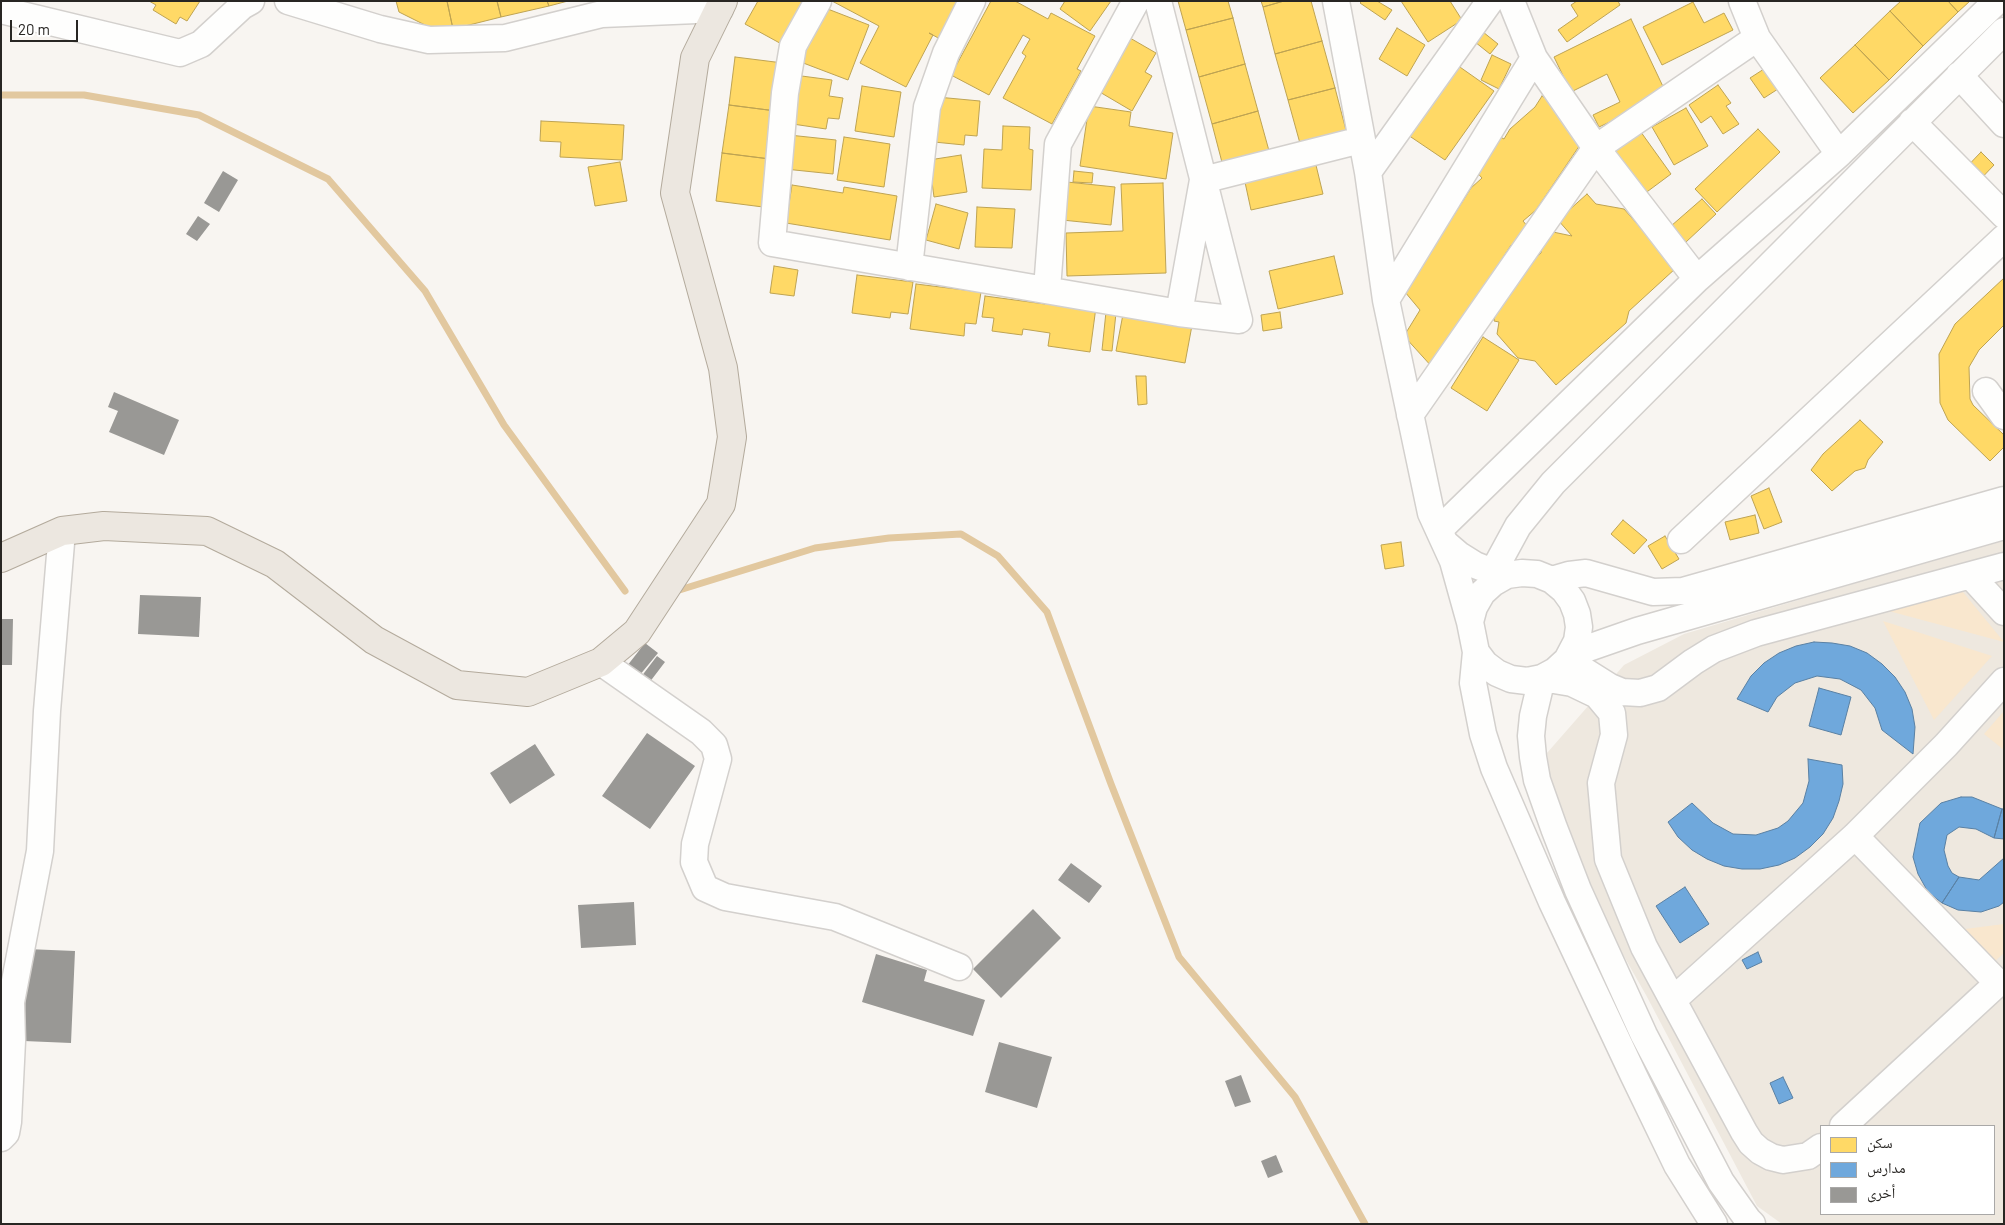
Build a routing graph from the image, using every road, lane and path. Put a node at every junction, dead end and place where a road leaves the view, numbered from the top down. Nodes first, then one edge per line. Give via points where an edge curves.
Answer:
1 (288, 1) edge
2 (818, 1) edge
3 (972, 1) edge
4 (1136, 1) edge
5 (1158, 1) edge
6 (1336, 1) edge
7 (1490, 1) edge
8 (1511, 1) edge
9 (1742, 1) edge
10 (1998, 1) edge
11 (243, 3) edge
12 (722, 5) edge
13 (1, 10) edge
14 (2004, 31) edge
15 (1757, 38) junction
16 (1534, 58) junction
17 (1959, 75) junction
18 (1912, 122) junction
19 (2004, 124) edge
20 (1361, 140) junction
21 (1596, 148) junction
22 (1839, 154) junction
23 (1368, 172) junction
24 (1203, 180) junction
25 (2004, 215) edge
26 (2004, 238) edge
27 (908, 267) junction
28 (1697, 279) junction
29 (1047, 289) junction
30 (1386, 300) junction
31 (1179, 313) junction
32 (1986, 391) dead end
33 (1410, 415) junction
34 (2004, 416) edge
35 (2004, 500) edge
36 (2004, 526) edge
37 (62, 531) junction
38 (1442, 536) junction
39 (1681, 540) dead end
40 (1, 558) edge
41 (2004, 566) edge
42 (1500, 574) junction
43 (1971, 576) junction
44 (1552, 580) junction
45 (2004, 612) edge
46 (1470, 622) junction
47 (1476, 652) junction
48 (1569, 657) junction
49 (601, 662) junction
50 (1542, 678) junction
51 (2004, 681) edge
52 (1855, 836) junction
53 (959, 967) dead end
54 (2002, 983) edge
55 (1673, 1000) junction
56 (6, 1001) edge
57 (1844, 1125) edge
58 (1, 1138) edge
59 (1820, 1148) edge
60 (1714, 1224) edge
61 (1752, 1224) edge

1 - 12 street via 380,30 429,40 505,38 602,14
2 - 27 street via 792,46 772,243
3 - 27 street via 946,53 927,107
4 - 29 street via 1058,144
5 - 24 street
6 - 20 street
7 - 23 street
8 - 16 street
9 - 15 street
10 - 22 street
11 - 13 street via 201,44 180,53
12 - 49 main road via 695,58 675,193 723,368 732,437 721,504 637,632
14 - 17 street
15 - 21 street
15 - 22 street
16 - 21 street
16 - 30 street
17 - 18 street
17 - 19 street
18 - 25 street
18 - 42 street via 1553,483 1518,526
20 - 23 street
20 - 24 street
21 - 28 street
21 - 33 street
22 - 28 street
23 - 30 street
24 - 31 street
24 - 31 street via 1239,320
26 - 39 street
27 - 29 street
28 - 38 street
29 - 31 street
30 - 33 street
32 - 34 street
33 - 38 street via 1430,513
35 - 44 street via 1683,591 1653,592 1586,573
36 - 48 street via 1637,631
37 - 40 main road
37 - 49 main road via 104,526 207,531 275,564 374,640 457,685 528,692
37 - 56 street via 47,711 40,851
38 - 42 street via 1467,560
38 - 46 street via 1460,581
41 - 43 street
42 - 44 street via 1537,574
42 - 46 street via 1482,593
43 - 45 street
43 - 48 street via 1756,633 1714,649 1658,688 1640,693 1622,692 1610,687
44 - 48 street via 1568,595 1577,614 1577,641
46 - 47 street
47 - 50 street via 1497,674 1511,680
47 - 60 street via 1473,683 1483,734 1494,768 1552,902 1641,1091 1677,1165
48 - 50 street
49 - 53 street via 714,745 718,759 695,844 694,862 705,888 725,897 835,917
50 - 55 street via 1572,683 1597,695 1612,712 1614,735 1601,783 1608,859 1644,947
50 - 61 street via 1533,716 1533,757 1537,780 1554,828 1578,890 1644,1035 1721,1182
51 - 52 street via 1946,745
52 - 54 street
52 - 55 street
54 - 57 street
55 - 59 street via 1751,1142 1760,1151 1783,1160 1808,1156
56 - 58 street via 12,1041 8,1122 6,1134

